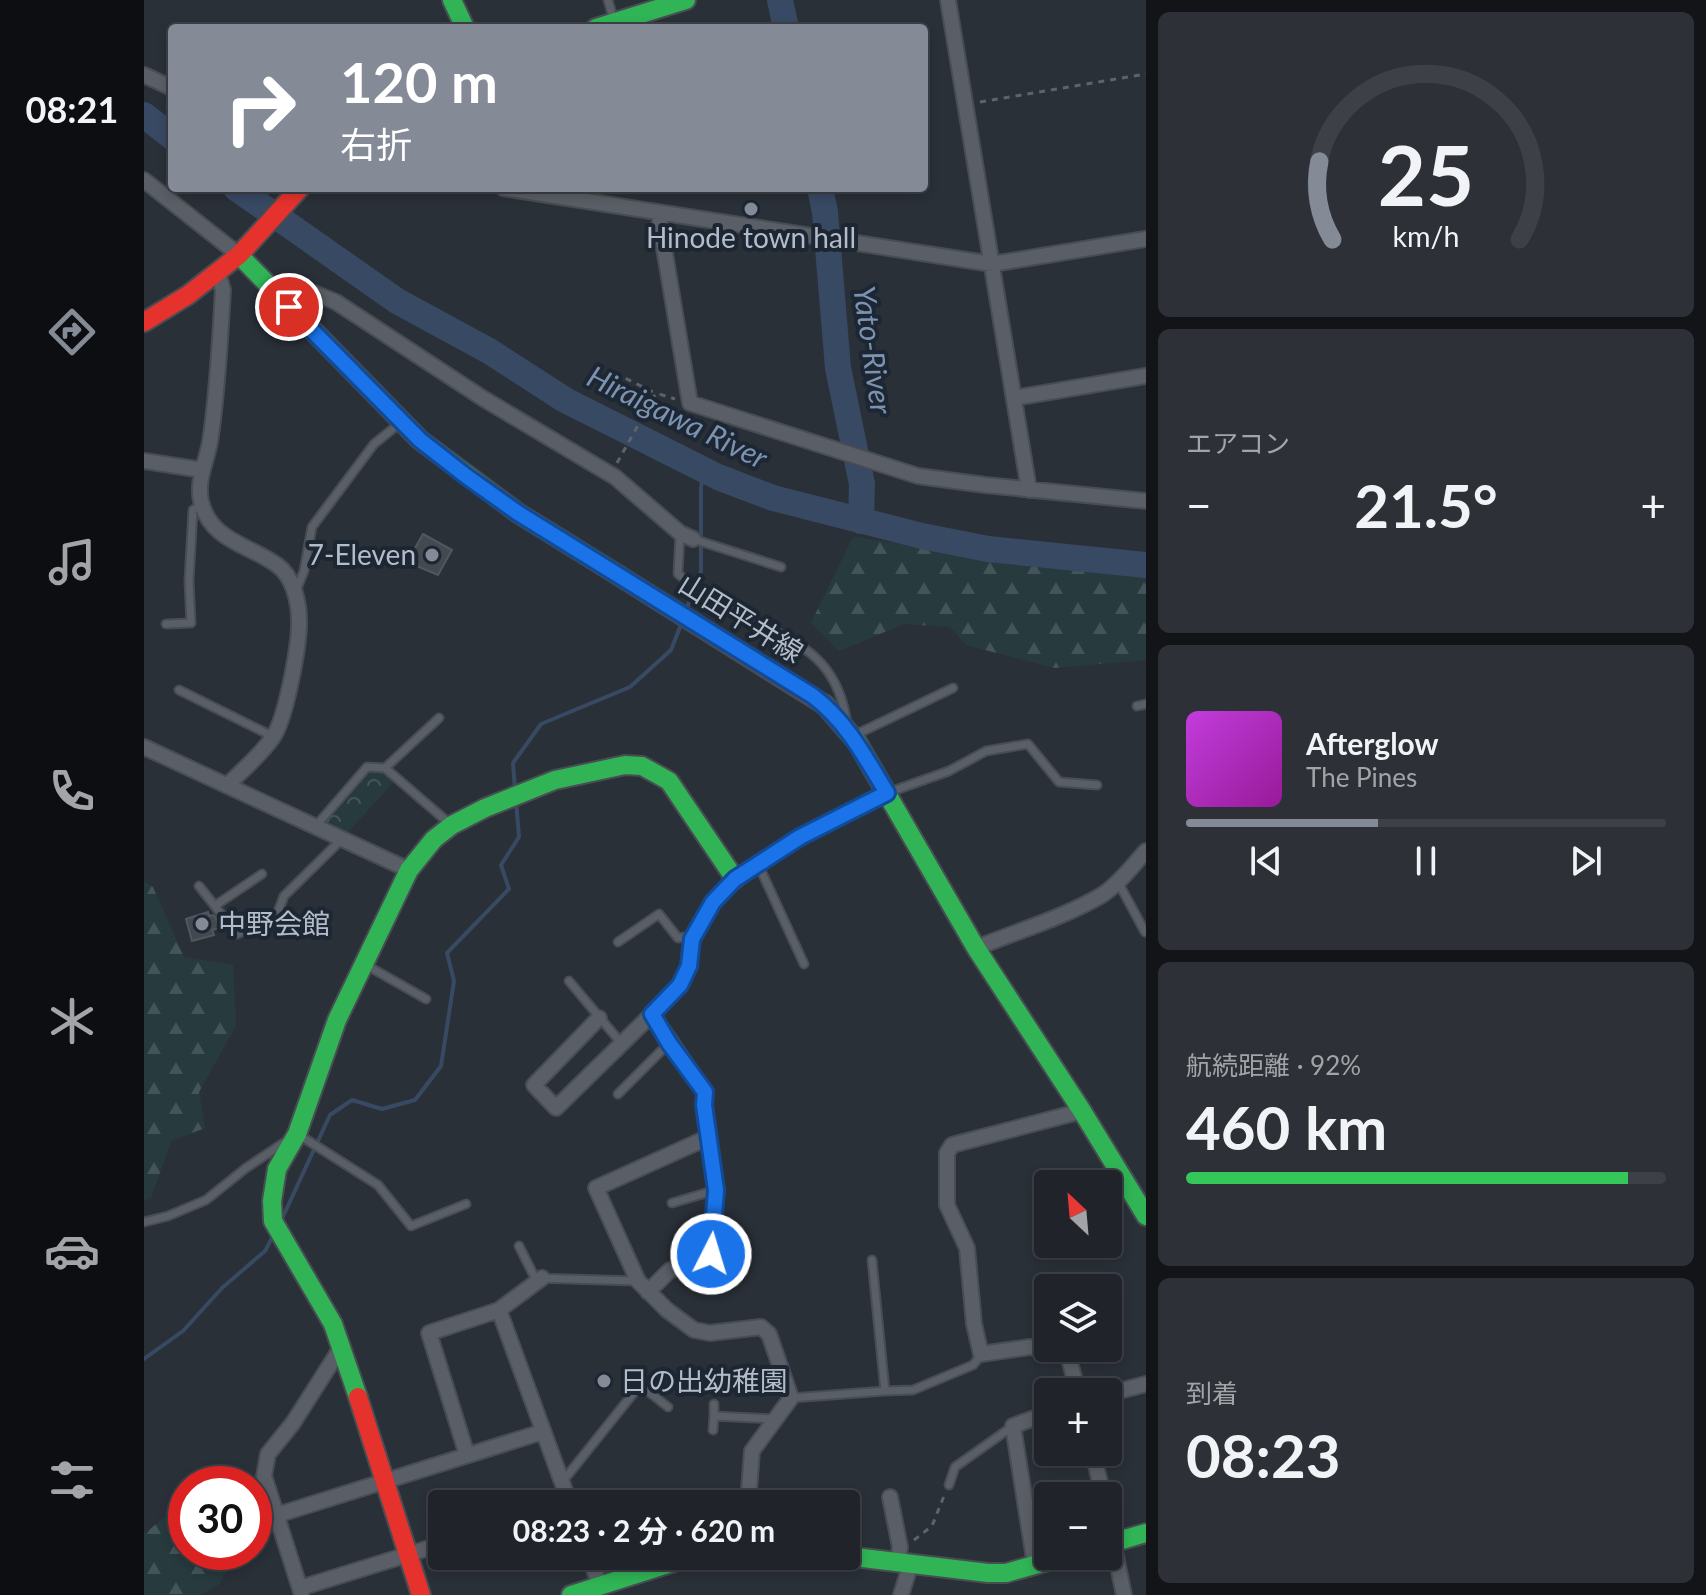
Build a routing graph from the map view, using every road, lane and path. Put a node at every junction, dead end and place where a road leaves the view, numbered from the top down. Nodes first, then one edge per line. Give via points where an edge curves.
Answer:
1 (452, 0) edge
2 (608, 0) edge
3 (686, 0) edge
4 (948, 0) edge
5 (615, 22) junction
6 (463, 24) edge
7 (609, 24) edge
8 (1146, 74) edge
9 (144, 75) edge
10 (168, 86) edge
11 (966, 104) junction
12 (144, 180) edge
13 (296, 192) edge
14 (529, 192) edge
15 (658, 212) junction
16 (1146, 239) edge
17 (244, 250) junction
18 (992, 264) junction
19 (218, 273) junction
20 (268, 285) junction
21 (144, 322) edge
22 (615, 373) dead end
23 (1146, 376) edge
24 (655, 395) junction
25 (1014, 398) junction
26 (690, 403) junction
27 (402, 422) junction
28 (144, 461) edge
29 (618, 461) dead end
30 (202, 470) junction
31 (1029, 490) junction
32 (1146, 501) edge
33 (203, 504) junction
34 (686, 536) junction
35 (781, 567) dead end
36 (295, 594) junction
37 (166, 624) dead end
38 (953, 688) dead end
39 (179, 690) dead end
40 (439, 718) dead end
41 (850, 732) junction
42 (274, 737) junction
43 (145, 749) edge
44 (385, 768) junction
45 (1097, 785) dead end
46 (227, 786) junction
47 (887, 793) junction
48 (452, 825) junction
49 (315, 827) junction
50 (342, 839) junction
51 (1146, 851) edge
52 (758, 864) junction
53 (409, 870) junction
54 (262, 874) dead end
55 (735, 879) junction
56 (1118, 882) junction
57 (199, 886) dead end
58 (216, 905) junction
59 (1145, 932) edge
60 (694, 935) junction
61 (618, 942) dead end
62 (976, 948) junction
63 (364, 964) junction
64 (804, 964) dead end
65 (569, 981) dead end
66 (426, 999) dead end
67 (652, 1014) junction
68 (599, 1018) junction
69 (669, 1043) junction
70 (623, 1044) junction
71 (618, 1094) dead end
72 (1082, 1111) junction
73 (297, 1134) junction
74 (709, 1137) junction
75 (716, 1190) junction
76 (672, 1203) dead end
77 (466, 1204) dead end
78 (1146, 1216) edge
79 (144, 1222) edge
80 (519, 1246) dead end
81 (872, 1260) dead end
82 (542, 1278) junction
83 (643, 1287) junction
84 (499, 1310) junction
85 (342, 1346) junction
86 (1034, 1348) edge
87 (981, 1354) junction
88 (1146, 1384) edge
89 (1122, 1390) edge
90 (885, 1391) junction
91 (791, 1398) junction
92 (714, 1404) dead end
93 (668, 1407) dead end
94 (714, 1416) junction
95 (1034, 1418) edge
96 (776, 1419) junction
97 (1013, 1426) junction
98 (713, 1430) dead end
99 (542, 1432) junction
100 (467, 1455) junction
101 (384, 1481) junction
102 (562, 1483) junction
103 (949, 1485) joint
104 (565, 1490) edge
105 (749, 1490) edge
106 (890, 1497) dead end
107 (277, 1515) junction
108 (1146, 1533) edge
109 (1122, 1540) edge
110 (428, 1549) edge
111 (408, 1555) junction
112 (860, 1558) edge
113 (1034, 1559) edge
114 (904, 1563) junction
115 (1034, 1565) edge
116 (588, 1570) edge
117 (651, 1570) edge
118 (1117, 1570) edge
119 (587, 1591) edge
120 (301, 1592) edge
121 (421, 1595) edge
122 (901, 1595) edge
123 (1124, 1595) edge

1 - 6 main road
2 - 5 lane
3 - 5 main road
4 - 11 street
5 - 7 main road
8 - 11 path
9 - 10 street
11 - 18 street
12 - 17 street
13 - 17 main road
14 - 15 street
15 - 18 street
15 - 26 street
16 - 18 street
17 - 19 main road
17 - 20 main road, 山田平井線
18 - 25 street
19 - 21 main road
19 - 30 street via 223,290 215,394
20 - 27 main road, 山田平井線
20 - 34 street via 336,302 615,477
22 - 24 path
23 - 25 street
24 - 26 path
24 - 29 path
25 - 31 street
26 - 31 street via 918,476
27 - 36 lane via 374,444 312,527
27 - 41 main road, 山田平井線 via 518,513 813,696
28 - 30 street
30 - 33 street
31 - 32 street
33 - 36 street via 213,525 231,541 278,565
33 - 37 lane via 193,510 191,623
34 - 35 lane
34 - 41 lane via 678,574 730,610 783,634 815,656 832,677
36 - 42 street via 300,621 287,703
38 - 41 lane
39 - 42 lane
40 - 44 lane
41 - 47 main road, 山田平井線
42 - 46 street
43 - 46 street
44 - 48 lane
44 - 49 lane via 367,767
45 - 47 lane via 1059,782 1028,744 986,751
46 - 49 street
47 - 52 street
47 - 62 main road, 山田平井線
48 - 53 main road
48 - 55 main road via 555,780 642,766 669,781
49 - 50 street
50 - 53 street
50 - 58 lane via 284,896 276,917 237,934
51 - 56 street
52 - 55 street
52 - 64 lane
53 - 63 main road
54 - 58 lane
55 - 60 street via 713,902
56 - 59 lane
56 - 62 street via 1074,909
57 - 58 lane
60 - 61 lane via 678,938 659,914
60 - 67 street via 680,985
62 - 72 main road, 山田平井線
63 - 66 lane
63 - 73 main road via 337,1020
65 - 68 lane
67 - 69 street
67 - 70 street
68 - 70 lane
68 - 70 street via 534,1085 556,1108
69 - 71 lane
69 - 74 street via 705,1092
72 - 78 main road, 山田平井線
72 - 87 street via 952,1145 947,1153 947,1205 967,1248
73 - 77 lane via 378,1185 411,1226
73 - 79 lane via 206,1200
73 - 85 main road via 277,1169 273,1221
74 - 75 street
74 - 83 street via 596,1188
75 - 76 lane
75 - 83 street via 711,1254
80 - 82 lane via 535,1278
81 - 90 lane
82 - 83 lane
82 - 84 street
83 - 91 street via 694,1330 761,1327 769,1334
84 - 99 street
84 - 100 street via 429,1333
85 - 101 main road
85 - 107 street via 268,1454 264,1476
86 - 87 street
87 - 90 lane via 973,1365 913,1390
88 - 89 street
90 - 91 lane
91 - 96 street
92 - 94 lane
93 - 102 lane via 640,1385
94 - 96 lane
94 - 98 lane
95 - 97 street
96 - 105 street via 752,1451
97 - 103 lane via 955,1467
97 - 113 street
99 - 100 street
99 - 102 street
100 - 101 street
101 - 107 street
101 - 111 main road
102 - 104 street
103 - 114 path via 932,1526 914,1538
106 - 114 street
107 - 120 street
108 - 109 main road
110 - 111 street
111 - 120 street
111 - 121 main road
112 - 114 main road
114 - 115 main road via 988,1573
114 - 122 street
116 - 119 street
117 - 119 main road
118 - 123 street

